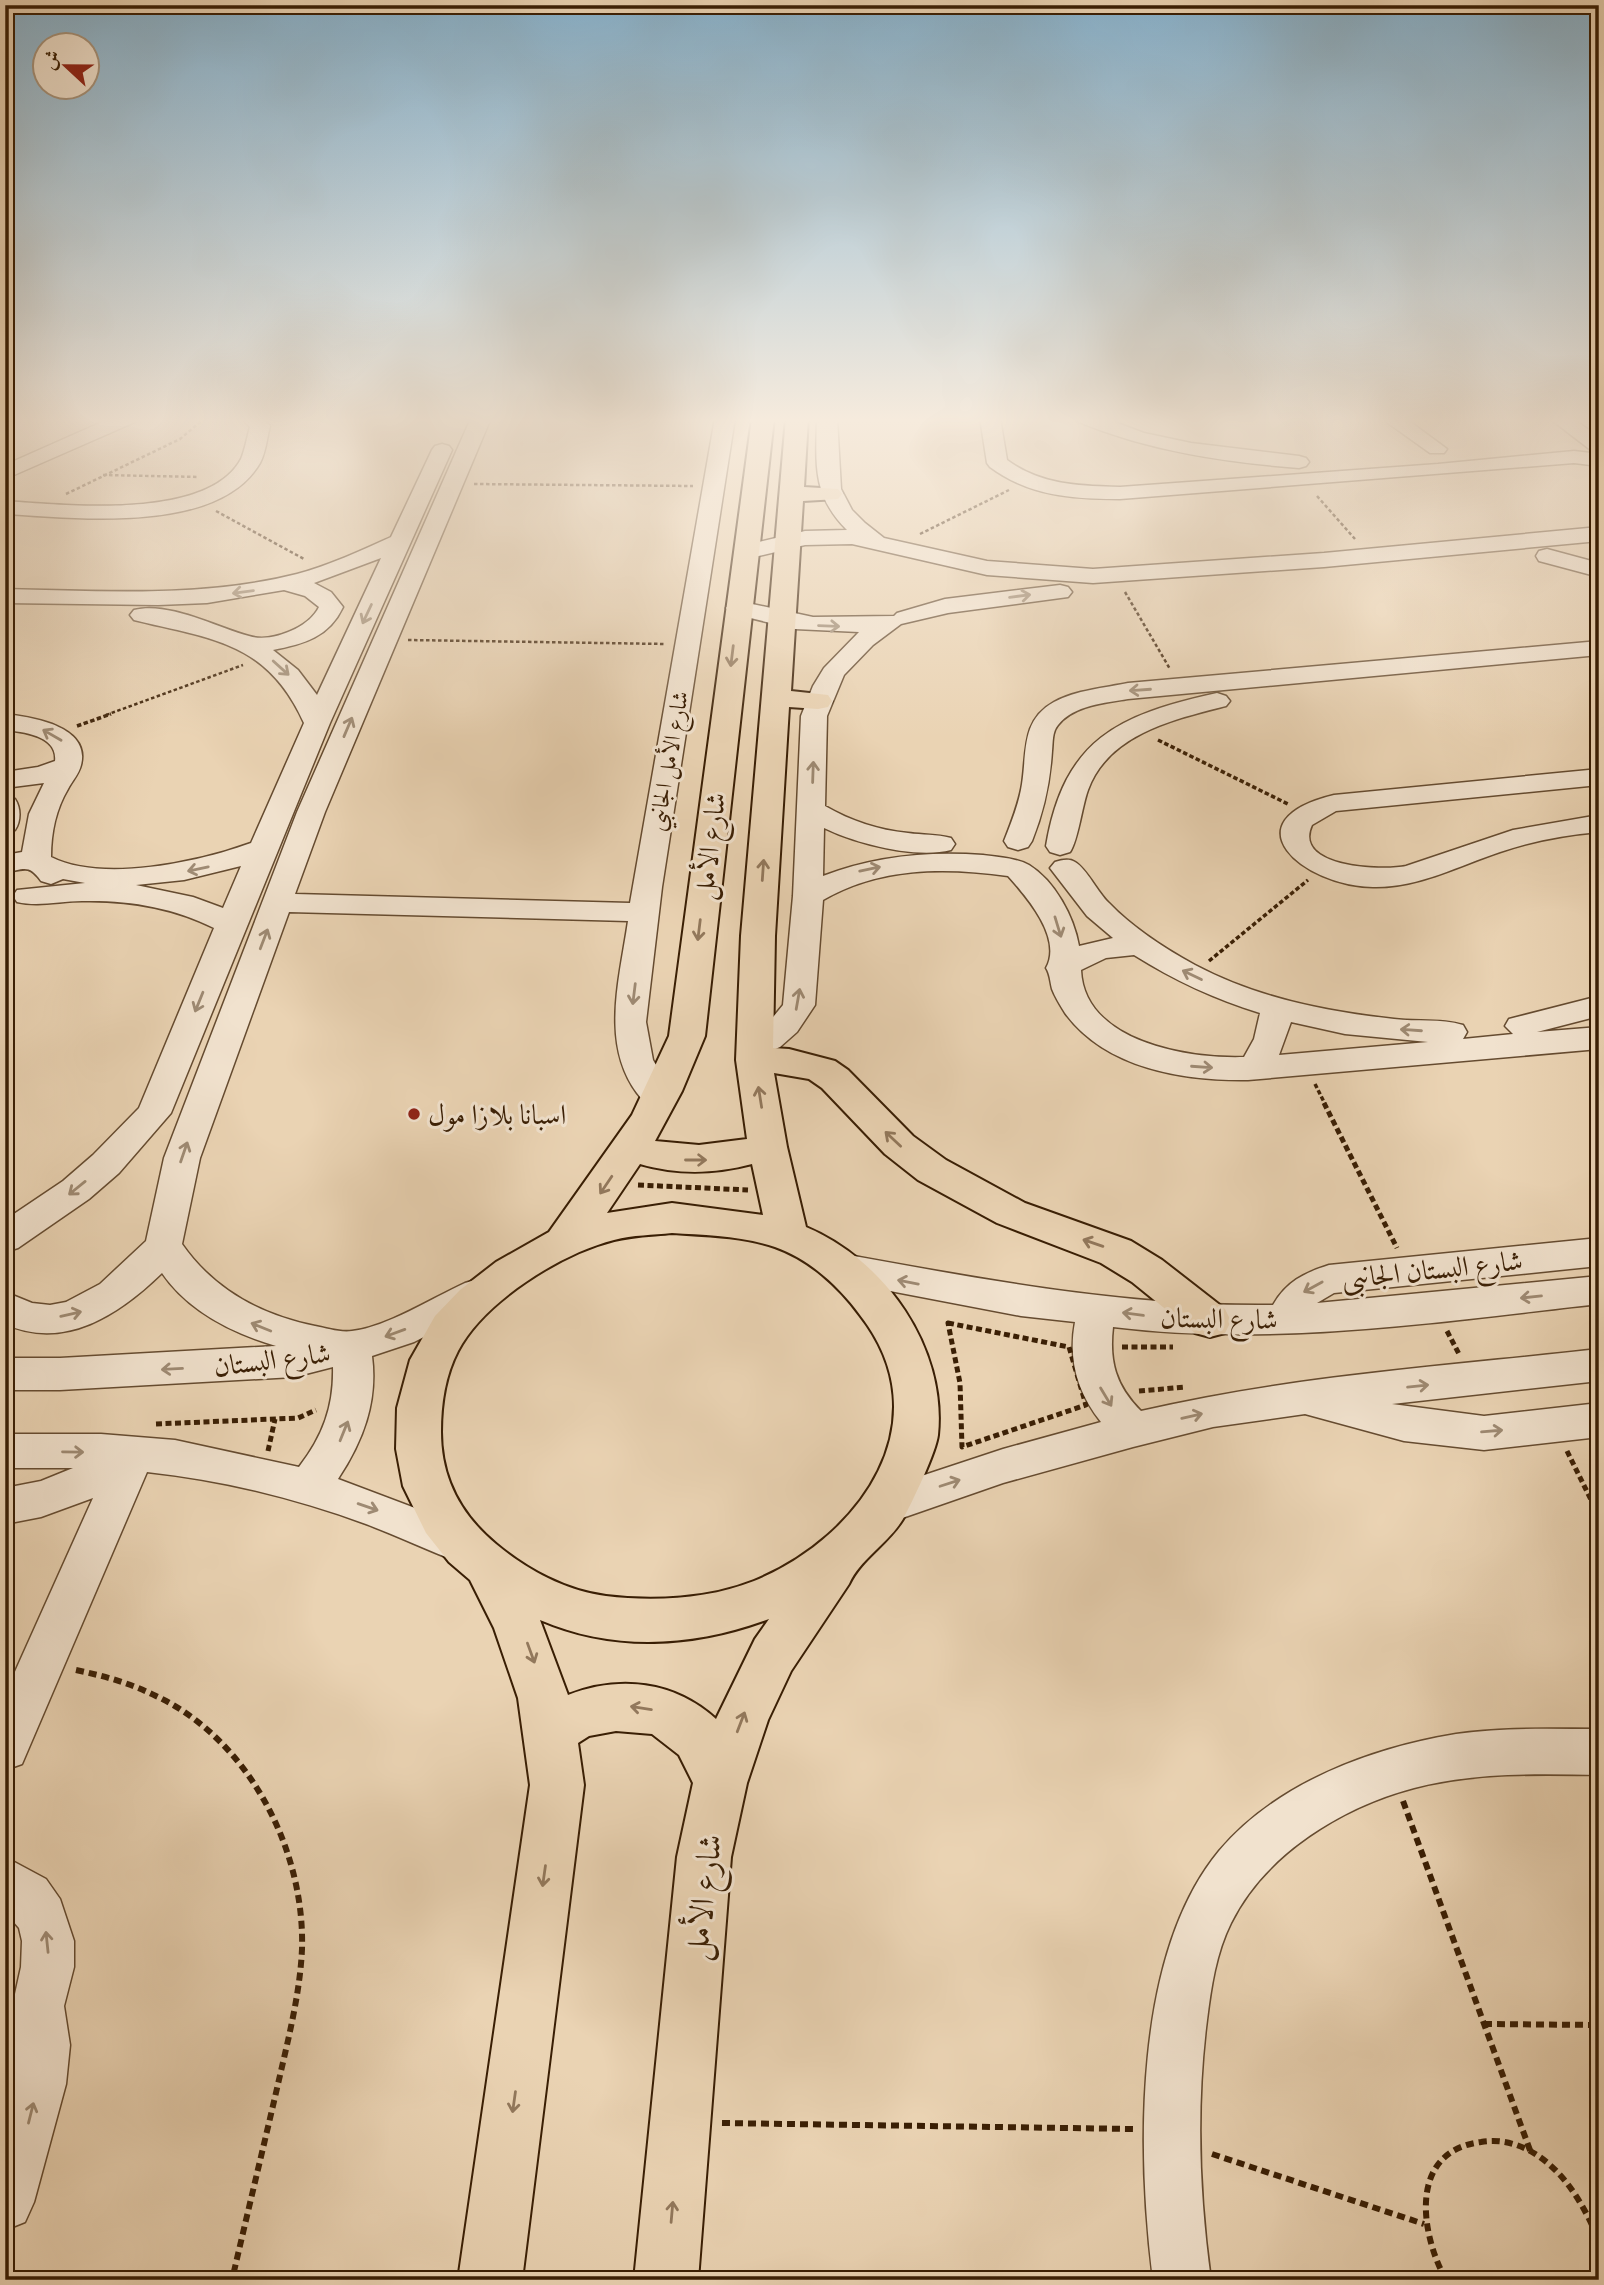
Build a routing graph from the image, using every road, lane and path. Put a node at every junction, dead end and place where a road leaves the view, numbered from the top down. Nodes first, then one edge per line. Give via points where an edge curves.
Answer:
1 (241, 525) edge
2 (412, 525) edge
3 (429, 525) edge
4 (707, 525) edge
5 (749, 525) edge
6 (791, 525) edge
7 (854, 525) edge
8 (938, 525) edge
9 (1343, 525) edge
10 (1599, 534) edge
11 (400, 541) junction
12 (790, 541) junction
13 (896, 546) junction
14 (1599, 551) edge
15 (746, 552) junction
16 (1370, 556) junction
17 (1547, 556) junction
18 (1330, 567) junction
19 (987, 568) junction
20 (1599, 570) edge
21 (322, 575) junction
22 (290, 585) junction
23 (1122, 589) junction
24 (5, 596) edge
25 (990, 600) junction
26 (738, 608) junction
27 (5, 610) edge
28 (783, 620) junction
29 (898, 620) junction
30 (386, 639) junction
31 (687, 645) junction
32 (1599, 648) edge
33 (258, 650) junction
34 (1599, 662) edge
35 (1190, 696) junction
36 (775, 698) junction
37 (818, 701) junction
38 (5, 722) edge
39 (317, 723) junction
40 (1133, 728) junction
41 (54, 735) junction
42 (1037, 746) junction
43 (1091, 758) junction
44 (68, 766) junction
45 (1599, 777) edge
46 (5, 780) edge
47 (5, 804) edge
48 (811, 809) junction
49 (1305, 813) junction
50 (1599, 823) edge
51 (5, 824) edge
52 (263, 849) junction
53 (1015, 856) junction
54 (1062, 857) junction
55 (5, 864) edge
56 (42, 864) junction
57 (1323, 867) junction
58 (808, 897) junction
59 (14, 901) edge
60 (277, 903) junction
61 (643, 912) junction
62 (231, 924) junction
63 (1140, 945) junction
64 (1062, 968) junction
65 (1193, 975) junction
66 (1599, 1006) edge
67 (1276, 1007) junction
68 (1599, 1038) edge
69 (754, 1053) junction
70 (1305, 1063) junction
71 (1254, 1068) junction
72 (660, 1099) junction
73 (630, 1147) junction
74 (768, 1147) junction
75 (607, 1184) junction
76 (776, 1191) junction
77 (788, 1236) junction
78 (5, 1238) edge
79 (565, 1240) junction
80 (163, 1246) junction
81 (1599, 1252) edge
82 (519, 1266) junction
83 (842, 1268) junction
84 (1408, 1271) junction
85 (1599, 1290) edge
86 (5, 1307) edge
87 (1097, 1309) junction
88 (1285, 1320) junction
89 (1457, 1324) dead end
90 (1197, 1334) junction
91 (352, 1348) junction
92 (1117, 1350) dead end
93 (1599, 1365) edge
94 (5, 1374) edge
95 (1472, 1380) junction
96 (1195, 1386) dead end
97 (1129, 1391) dead end
98 (1305, 1398) junction
99 (1086, 1405) joint
100 (1599, 1420) edge
101 (1554, 1425) junction
102 (1133, 1430) junction
103 (5, 1451) edge
104 (134, 1453) junction
105 (307, 1488) junction
106 (5, 1506) edge
107 (885, 1506) junction
108 (1599, 1516) edge
109 (848, 1550) junction
110 (475, 1557) junction
111 (40, 1665) junction
112 (552, 1731) junction
113 (5, 1748) edge
114 (1595, 1755) edge
115 (1392, 1771) junction
116 (720, 1783) junction
117 (5, 1882) edge
118 (38, 2009) junction
119 (1484, 2024) junction
120 (1599, 2025) edge
121 (5, 2062) edge
122 (679, 2123) junction
123 (1171, 2135) junction
124 (1531, 2153) junction
125 (5, 2202) edge
126 (1424, 2224) junction
127 (1599, 2241) edge
128 (232, 2280) edge
129 (490, 2280) edge
130 (666, 2280) edge
131 (1182, 2280) edge
132 (1446, 2280) edge

1 - 21 path via 317,567
2 - 11 street
3 - 30 street
4 - 31 street, شارع الأمل الجانبي
5 - 15 main road, شارع الأمل
6 - 12 main road, شارع الأمل
7 - 13 street
8 - 13 path
9 - 16 path
10 - 16 street
11 - 21 street
11 -> 39 street
12 - 13 street via 828,537
12 - 15 street
12 - 28 main road, شارع الأمل
13 - 19 street
13 - 29 street via 936,570 939,580 937,590 920,610
14 - 17 street
15 - 26 main road, شارع الأمل
16 - 18 street
17 - 18 street
17 - 20 street
18 - 19 street via 1093,576
18 - 23 street
19 - 25 street via 975,573 969,587
21 - 22 street
22 -> 24 street via 192,598
22 - 33 street via 326,600 331,607 328,616 298,636
25 -> 23 street
23 - 35 path
25 - 29 street via 945,606
26 - 28 street
26 -> 72 main road, شارع الأمل via 687,1036
27 - 33 street via 144,615 191,623
28 -> 29 street via 841,626
28 - 36 main road, شارع الأمل
29 - 37 street via 863,640 841,661
30 - 31 path
60 -> 30 street
31 - 61 street, شارع الأمل الجانبي
32 - 35 street
33 -> 39 street via 304,693
33 - 41 path
34 - 35 street via 1234,697
35 - 40 street
35 -> 42 street via 1103,694 1081,700 1048,719
36 - 37 main road
69 -> 36 main road, شارع الأمل
48 -> 37 street
41 -> 38 street
39 - 52 street
40 - 43 street
40 - 49 path
41 - 44 street via 66,747
42 - 43 street
42 - 53 street via 1036,785
43 - 54 street via 1071,793
44 - 46 street
44 - 56 street via 40,819
45 - 49 street via 1334,803
47 - 51 street
48 - 53 street via 841,827 879,838
48 - 58 street
49 - 57 street via 1293,831 1297,844
50 - 57 street via 1514,839 1400,877 1360,877
52 -> 56 street via 210,867 152,876 96,876
52 - 62 street
53 - 54 street via 1035,838
58 -> 53 street via 845,876 890,865 977,864
53 -> 64 street via 1056,916 1064,950
54 - 63 street via 1095,907
55 - 56 street
56 - 59 street via 50,878 46,885
57 - 65 path
69 -> 58 street via 787,1024 799,1005
59 - 62 street via 95,891 157,896 197,907
60 - 61 street
80 -> 60 street via 182,1158
61 -> 72 street, شارع الأمل الجانبي via 631,1041 644,1079
62 -> 78 street via 154,1113 86,1181
63 - 64 street via 1096,950
65 -> 63 street
64 -> 71 street via 1074,1004 1110,1037 1135,1050 1193,1067
65 - 67 street
66 -> 67 street via 1514,1027 1448,1032 1379,1028
67 - 71 street via 1274,1032
68 - 70 street
74 -> 69 main road, شارع الأمل
90 -> 69 main road via 1147,1272 1116,1252 1011,1213 932,1170 899,1146 822,1070
70 - 71 street
70 - 84 path
72 - 73 main road, شارع الأمل
73 -> 74 main road via 689,1161 722,1160
73 - 75 main road, شارع الأمل
74 - 76 main road, شارع الأمل
75 - 76 path
75 -> 79 main road, شارع الأمل
76 - 77 main road, شارع الأمل
77 - 79 main road via 726,1221 672,1218 618,1224
77 - 83 main road
79 - 82 main road
86 -> 80 street via 30,1317 74,1315 120,1291
91 -> 80 street via 295,1339 244,1320 203,1294
81 - 84 street, شارع البستان الجانبى
82 -> 91 street, شارع البستان via 445,1311
82 - 110 main road via 457,1320 435,1354 421,1392 416,1431 421,1471 436,1509
87 -> 83 street, شارع البستان via 971,1293
83 - 107 main road via 889,1316 913,1375 914,1441
84 -> 88 street, شارع البستان الجانبى via 1329,1279 1291,1302
85 -> 88 street, شارع البستان
90 -> 87 street, شارع البستان via 1154,1317
87 -> 102 street via 1090,1340 1096,1379 1105,1398
88 - 90 street, شارع البستان
89 - 95 path via 1444,1326
90 - 92 path
91 -> 94 street, شارع البستان via 293,1361 237,1366
105 -> 91 street via 326,1465 350,1416 355,1392
93 - 95 street
98 -> 95 street
96 - 97 path
98 -> 101 street via 1404,1424 1484,1433
102 -> 98 street via 1213,1411
99 - 99 path via 1069,1347 948,1323 960,1384 962,1447
100 - 101 street
101 - 108 path
107 -> 102 street via 1003,1466
103 -> 104 street
104 - 105 street
104 - 106 street via 90,1482
104 - 111 street
105 -> 110 street via 411,1522
107 - 109 main road
109 - 110 main road via 796,1585 736,1610 670,1621 603,1618 541,1600
116 -> 109 main road, شارع الأمل via 743,1716 772,1655
110 -> 112 main road via 526,1639
111 - 113 street
111 - 128 path via 111,1677 195,1718 226,1745 258,1786 286,1847 296,1893 301,1957 288,2041
116 -> 112 main road via 708,1751 690,1729 666,1713 637,1706 607,1706 578,1715
112 -> 129 main road via 556,1785
114 - 115 street via 1456,1756
115 - 119 path
115 - 123 street via 1298,1814 1248,1857 1216,1902 1197,1941 1186,1986
116 - 122 main road, شارع الأمل via 704,1857
118 -> 117 street via 48,1971 48,1937 36,1908
118 - 121 street
125 -> 118 street via 39,2084 43,2045
119 - 120 path
119 - 124 path
122 - 123 path
130 -> 122 main road, شارع الأمل
123 - 126 path
123 - 131 street
124 - 126 path via 1489,2141 1452,2151 1429,2181
124 - 127 path via 1573,2189
126 - 132 path

